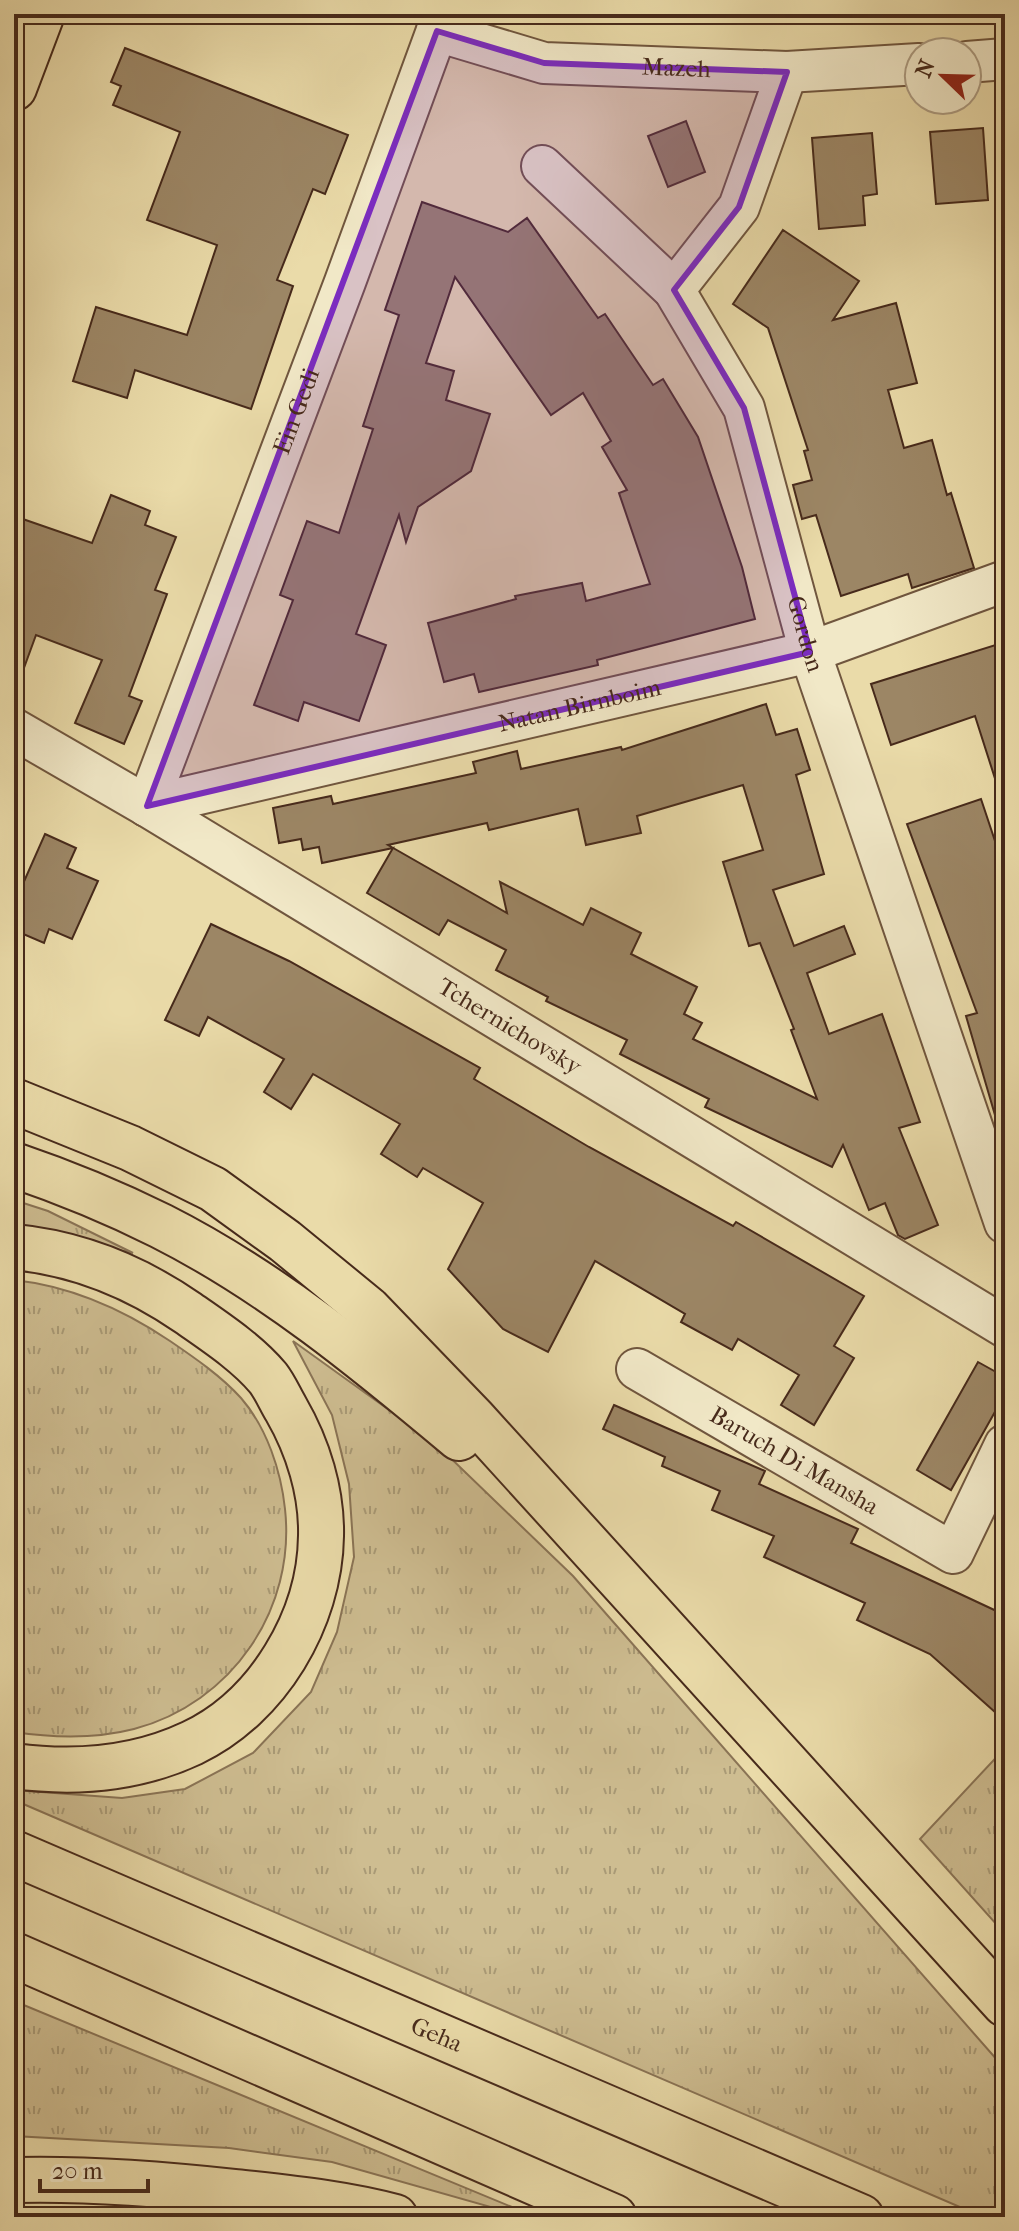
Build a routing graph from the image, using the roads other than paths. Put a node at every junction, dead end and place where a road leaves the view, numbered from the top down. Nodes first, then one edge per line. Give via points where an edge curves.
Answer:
1 (42, 14) edge
2 (440, 22) edge
3 (1005, 59) edge
4 (983, 61) edge
5 (903, 65) edge
6 (787, 72) junction
7 (14, 88) edge
8 (542, 166) dead end
9 (674, 290) junction
10 (1005, 581) edge
11 (810, 652) junction
12 (14, 729) edge
13 (147, 806) junction
14 (14, 1101) edge
15 (14, 1165) edge
16 (1005, 1223) edge
17 (14, 1247) edge
18 (1005, 1327) edge
19 (637, 1369) dead end
20 (1005, 1445) edge
21 (638, 1601) junction
22 (14, 1766) edge
23 (14, 1853) edge
24 (14, 1955) edge
25 (1005, 2004) edge
26 (14, 2180) edge
27 (395, 2217) edge
28 (614, 2217) edge
29 (861, 2217) edge

1 - 7 main road
2 - 6 street, Mazeh via 544,63
2 - 13 street, Ein Gedi
3 - 4 street
5 - 6 street, Mazeh
6 - 9 street via 739,207
8 - 9 street, Gordon
9 - 11 street, Gordon via 744,408
10 - 11 street, Natan Birnboim
11 - 13 street, Natan Birnboim
11 - 16 street, Gordon
12 - 13 street, Tchernichovsky
13 - 18 street, Tchernichovsky
14 - 21 main road via 213,1189 285,1241 368,1309
15 - 21 main road via 161,1226 310,1319 500,1473
17 - 22 main road via 43,1250 118,1273 171,1301 268,1378 300,1433 315,1481 321,1537 313,1590 295,1638 269,1680 234,1715 193,1742 143,1760 90,1770
19 - 20 street, Baruch Di Mansha via 953,1553
21 - 25 main road
23 - 29 main road, Geha
24 - 28 main road
26 - 27 main road via 170,2185

